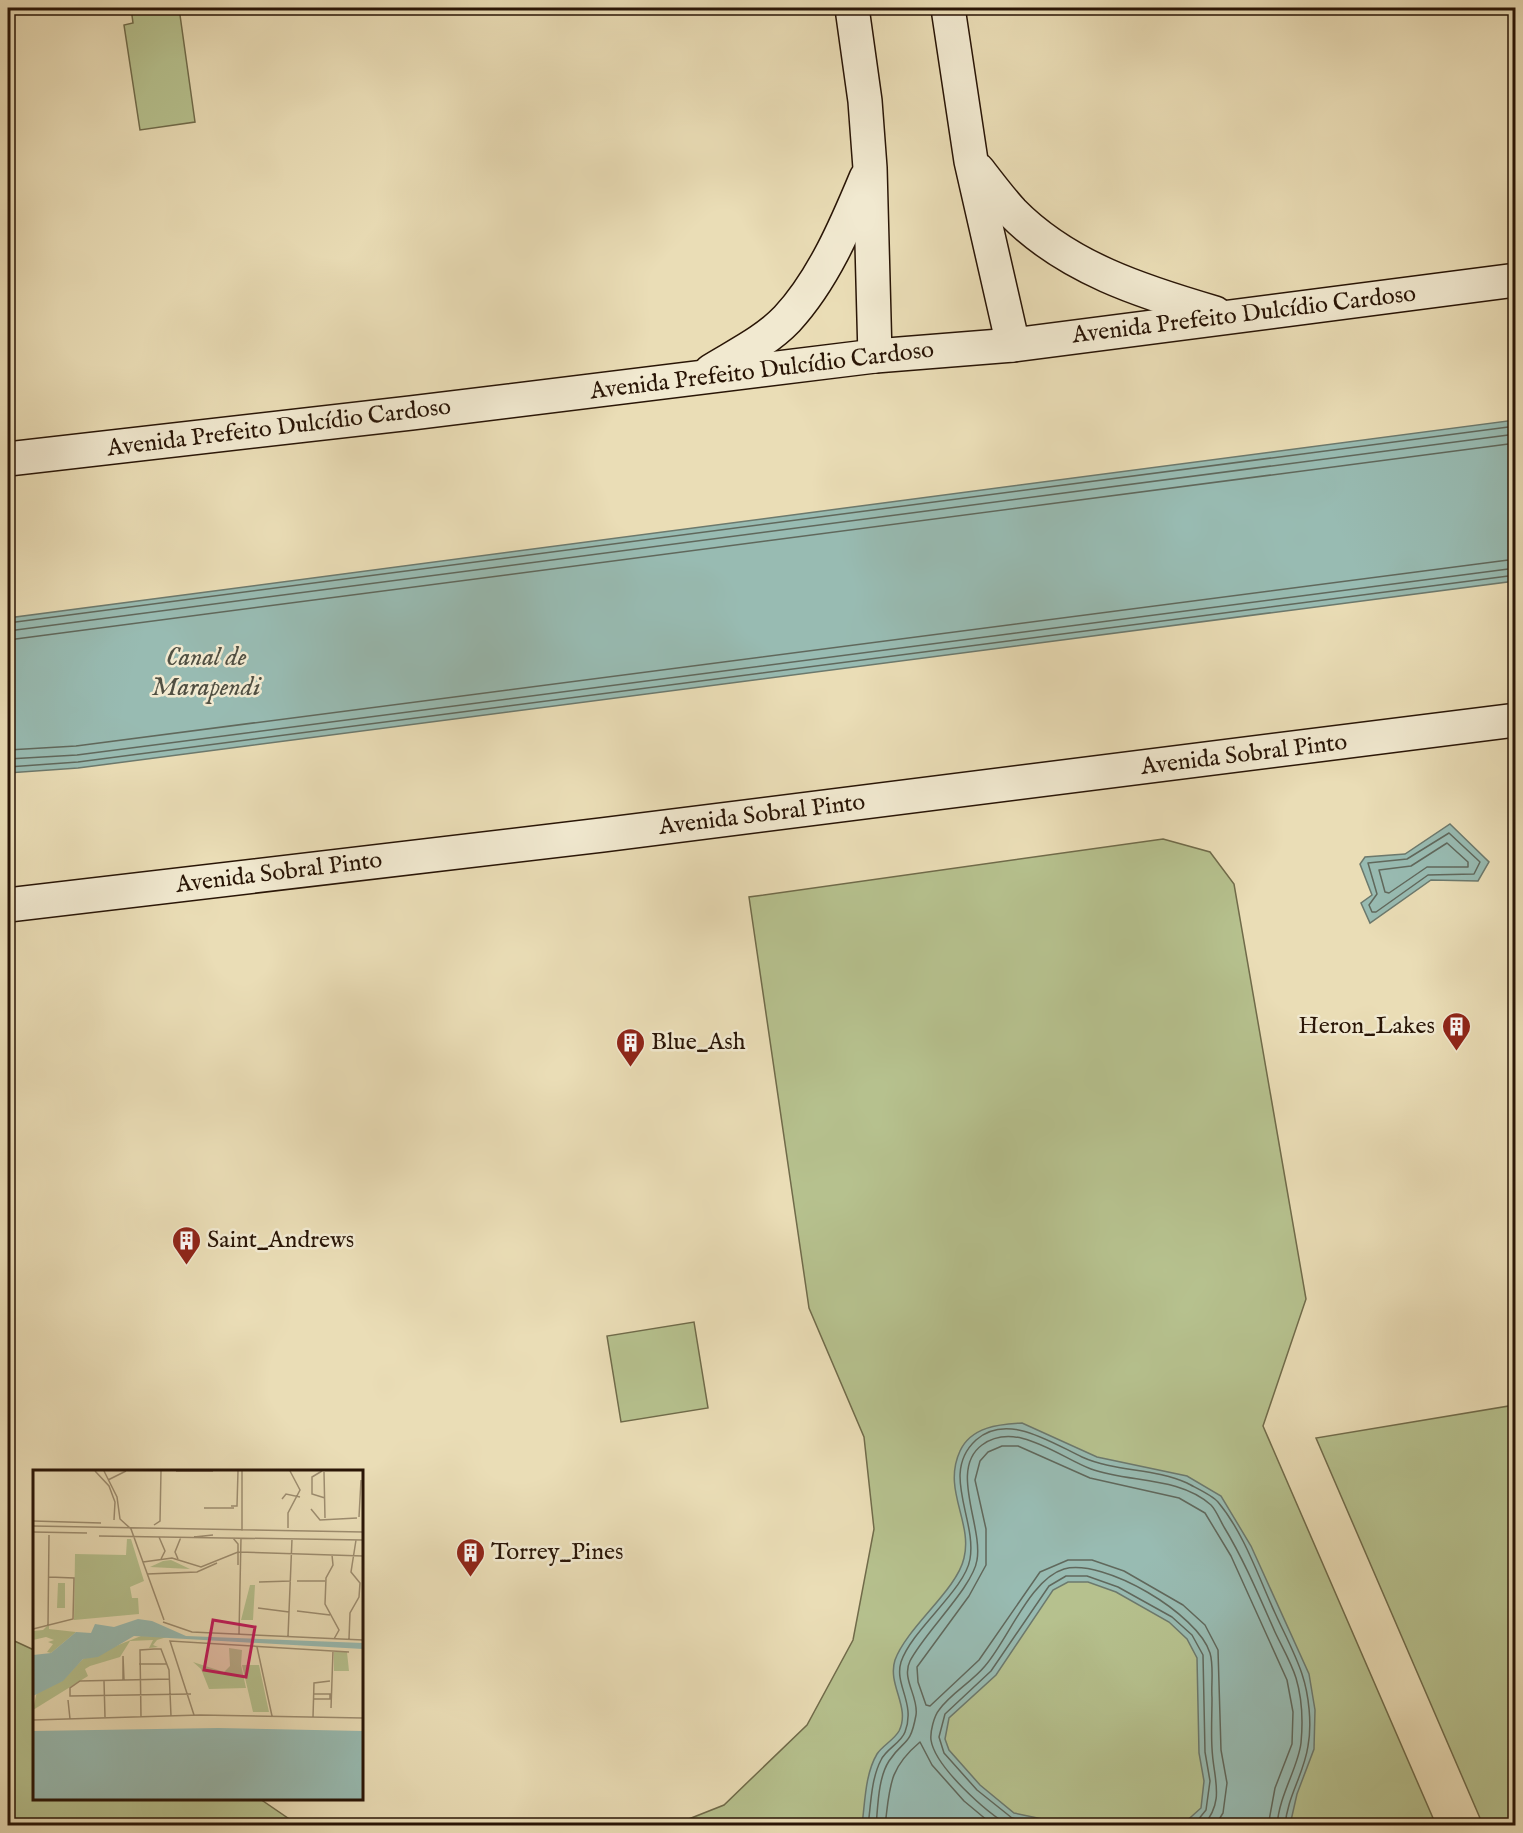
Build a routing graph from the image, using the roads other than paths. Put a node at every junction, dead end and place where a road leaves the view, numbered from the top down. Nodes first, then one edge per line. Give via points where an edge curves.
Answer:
1 (852, 8) edge
2 (948, 8) edge
3 (971, 161) junction
4 (870, 168) junction
5 (1515, 280) edge
6 (1229, 317) junction
7 (1013, 345) junction
8 (875, 356) junction
9 (700, 378) junction
10 (8, 459) edge
11 (1515, 720) edge
12 (8, 905) edge

1 - 4 street
2 - 3 street
3 - 6 street via 1012,212 1048,242 1093,269 1145,292
3 - 7 street
4 - 8 street
4 - 9 street via 841,238 787,319 759,342
5 - 6 street, Avenida Prefeito Dulcídio Cardoso
6 - 7 street, Avenida Prefeito Dulcídio Cardoso
7 - 8 street, Avenida Prefeito Dulcídio Cardoso
8 - 9 street, Avenida Prefeito Dulcídio Cardoso
9 - 10 street, Avenida Prefeito Dulcídio Cardoso
11 - 12 street, Avenida Sobral Pinto

